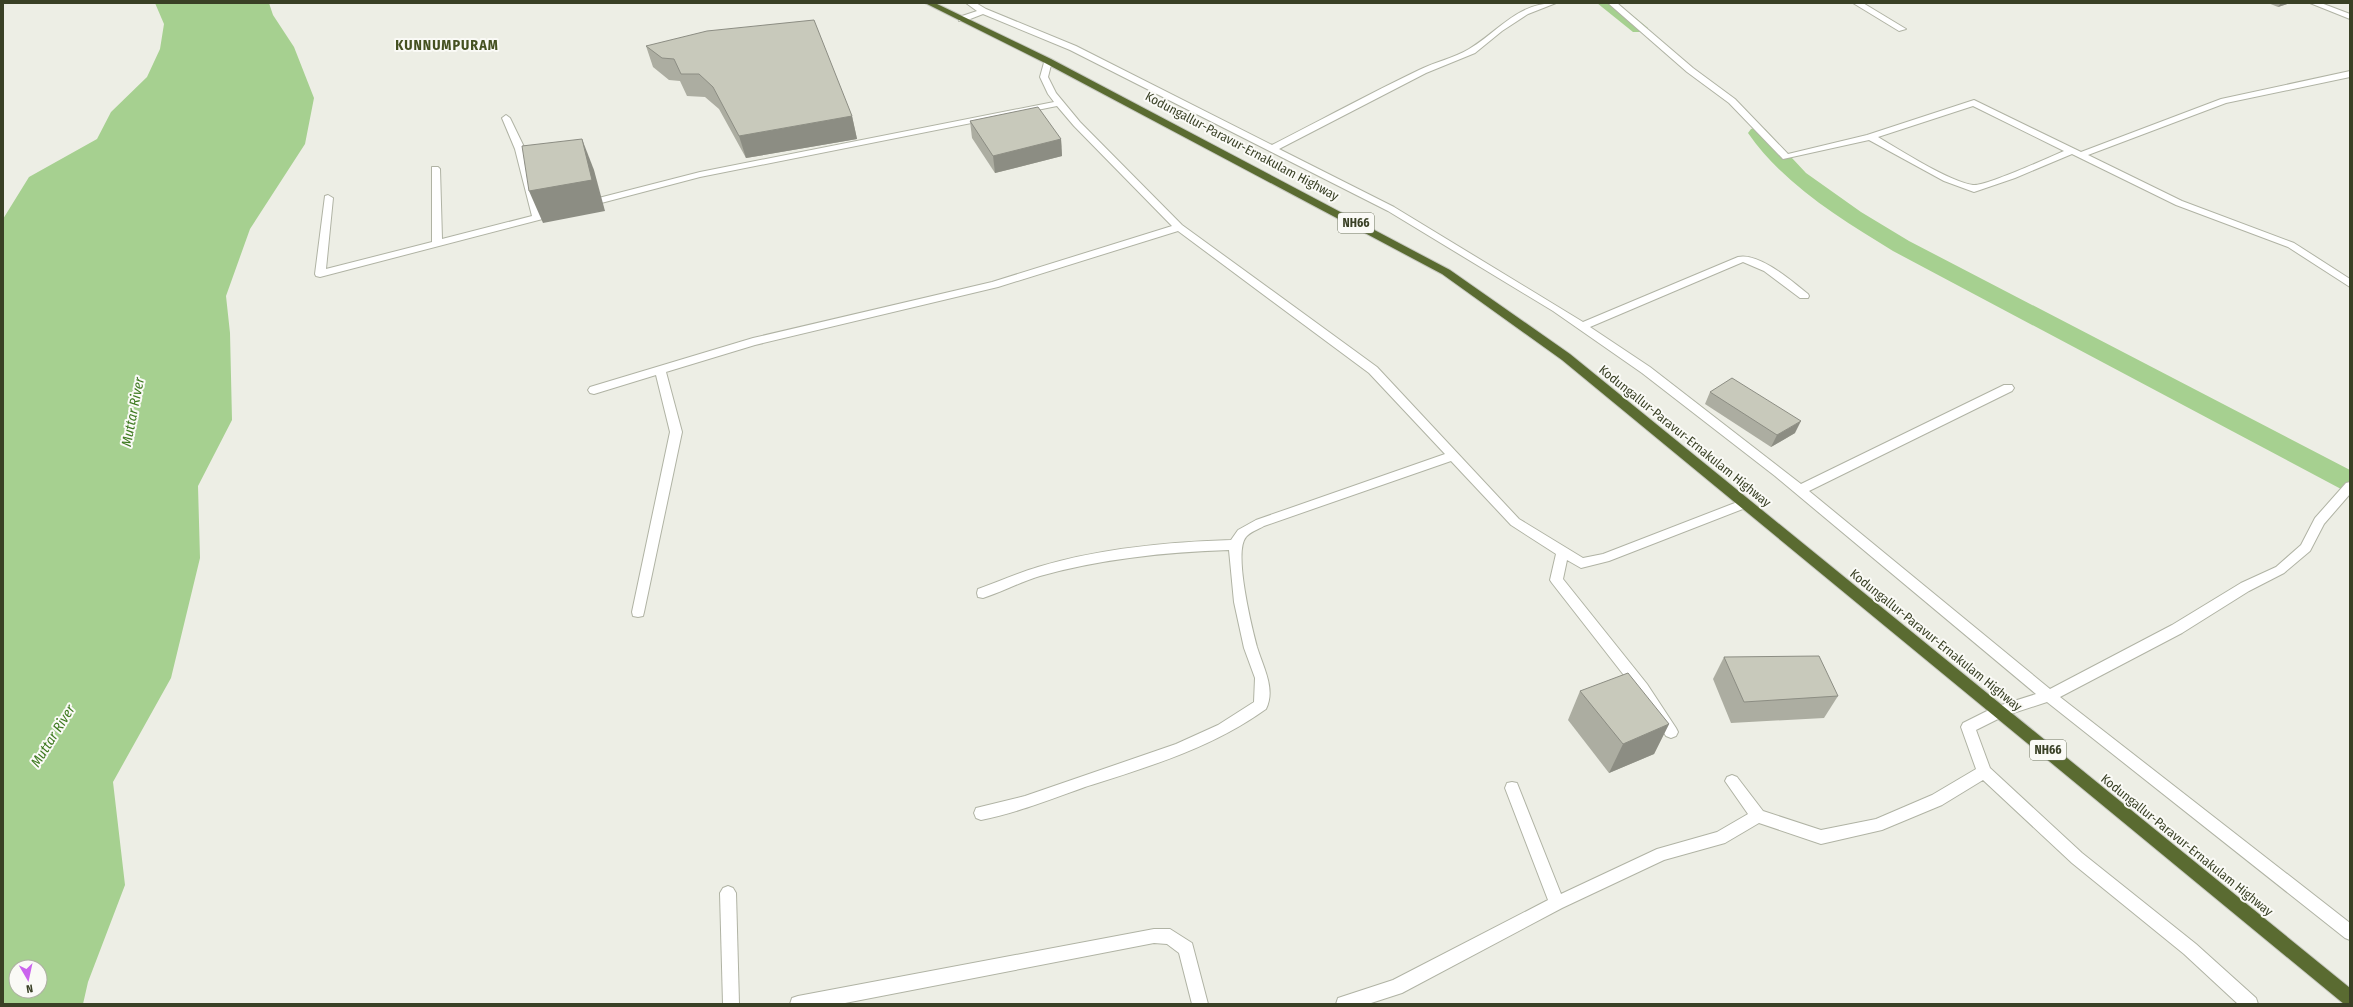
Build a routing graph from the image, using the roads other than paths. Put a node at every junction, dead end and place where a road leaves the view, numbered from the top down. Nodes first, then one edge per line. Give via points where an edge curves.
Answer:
1 (929, 3) edge
2 (970, 3) edge
3 (1552, 3) edge
4 (1612, 3) edge
5 (1856, 3) edge
6 (2314, 3) edge
7 (983, 11) junction
8 (2350, 17) edge
9 (962, 19) junction
10 (1902, 29) dead end
11 (1048, 61) junction
12 (2350, 74) edge
13 (1060, 103) junction
14 (506, 118) dead end
15 (1870, 137) junction
16 (1272, 149) junction
17 (2075, 153) junction
18 (435, 170) dead end
19 (328, 198) dead end
20 (579, 206) edge
21 (564, 211) edge
22 (537, 217) junction
23 (1179, 227) junction
24 (437, 245) junction
25 (2350, 284) edge
26 (1804, 296) dead end
27 (1582, 326) junction
28 (660, 370) junction
29 (2008, 388) dead end
30 (594, 390) dead end
31 (1453, 456) junction
32 (2348, 488) edge
33 (1800, 490) junction
34 (1744, 504) junction
35 (1235, 545) junction
36 (1563, 552) junction
37 (983, 593) dead end
38 (638, 612) dead end
39 (2050, 696) junction
40 (2000, 711) junction
41 (1671, 732) dead end
42 (1984, 772) junction
43 (1732, 781) dead end
44 (1512, 788) dead end
45 (981, 812) dead end
46 (1758, 816) junction
47 (728, 893) dead end
48 (1557, 903) junction
49 (2350, 933) edge
50 (2350, 998) edge
51 (731, 1004) edge
52 (798, 1004) edge
53 (1200, 1004) edge
54 (1344, 1004) edge
55 (2250, 1004) edge

1 - 9 highway, Kodungallur-Paravur-Ernakulam Highway / NH66
2 - 7 street
3 - 16 street via 1525,12 1499,29 1472,52 1423,71
4 - 15 street via 1690,70 1732,102 1786,157
5 - 10 street
6 - 8 street
7 - 9 street
7 - 16 street via 1073,48
9 - 11 highway, Kodungallur-Paravur-Ernakulam Highway / NH66
11 - 13 street via 1044,77 1052,94
11 - 34 highway, Kodungallur-Paravur-Ernakulam Highway / NH66 via 1446,272 1566,357
12 - 17 street via 2224,101
13 - 20 street via 644,186
13 - 23 street via 1077,124
14 - 22 street via 520,149
15 - 17 street via 1974,103
15 - 17 street via 1947,179 1974,189
16 - 27 street via 1391,209
17 - 25 street via 2179,203 2291,246
18 - 24 street
19 - 24 street via 320,274
21 - 22 street
22 - 24 street
23 - 28 street via 994,284 753,342
23 - 31 street via 1374,370
26 - 27 street via 1760,264 1742,259
27 - 33 street via 1646,370
28 - 30 street
28 - 38 street via 676,432
29 - 33 street
31 - 35 street via 1260,523 1242,533
31 - 36 street via 1515,522
32 - 39 street via 2319,521 2306,548 2280,570 2245,586 2176,629
33 - 39 street
34 - 36 street via 1606,558 1581,563
34 - 40 highway, Kodungallur-Paravur-Ernakulam Highway / NH66
35 - 37 street via 1180,547 1085,561 1048,569
35 - 45 street via 1236,582 1251,648 1262,678 1261,705 1241,721 1151,760 1045,796
36 - 41 street via 1556,580 1642,688
39 - 40 street
39 - 49 street
40 - 42 street via 1968,727
40 - 50 highway, Kodungallur-Paravur-Ernakulam Highway / NH66
42 - 46 street via 1937,800 1877,825 1820,838
42 - 55 street via 2078,858 2190,949
43 - 46 street
44 - 48 street
46 - 48 street via 1720,838 1662,854
47 - 51 street
48 - 54 street via 1396,987
52 - 53 street via 1154,936 1170,937 1186,948

